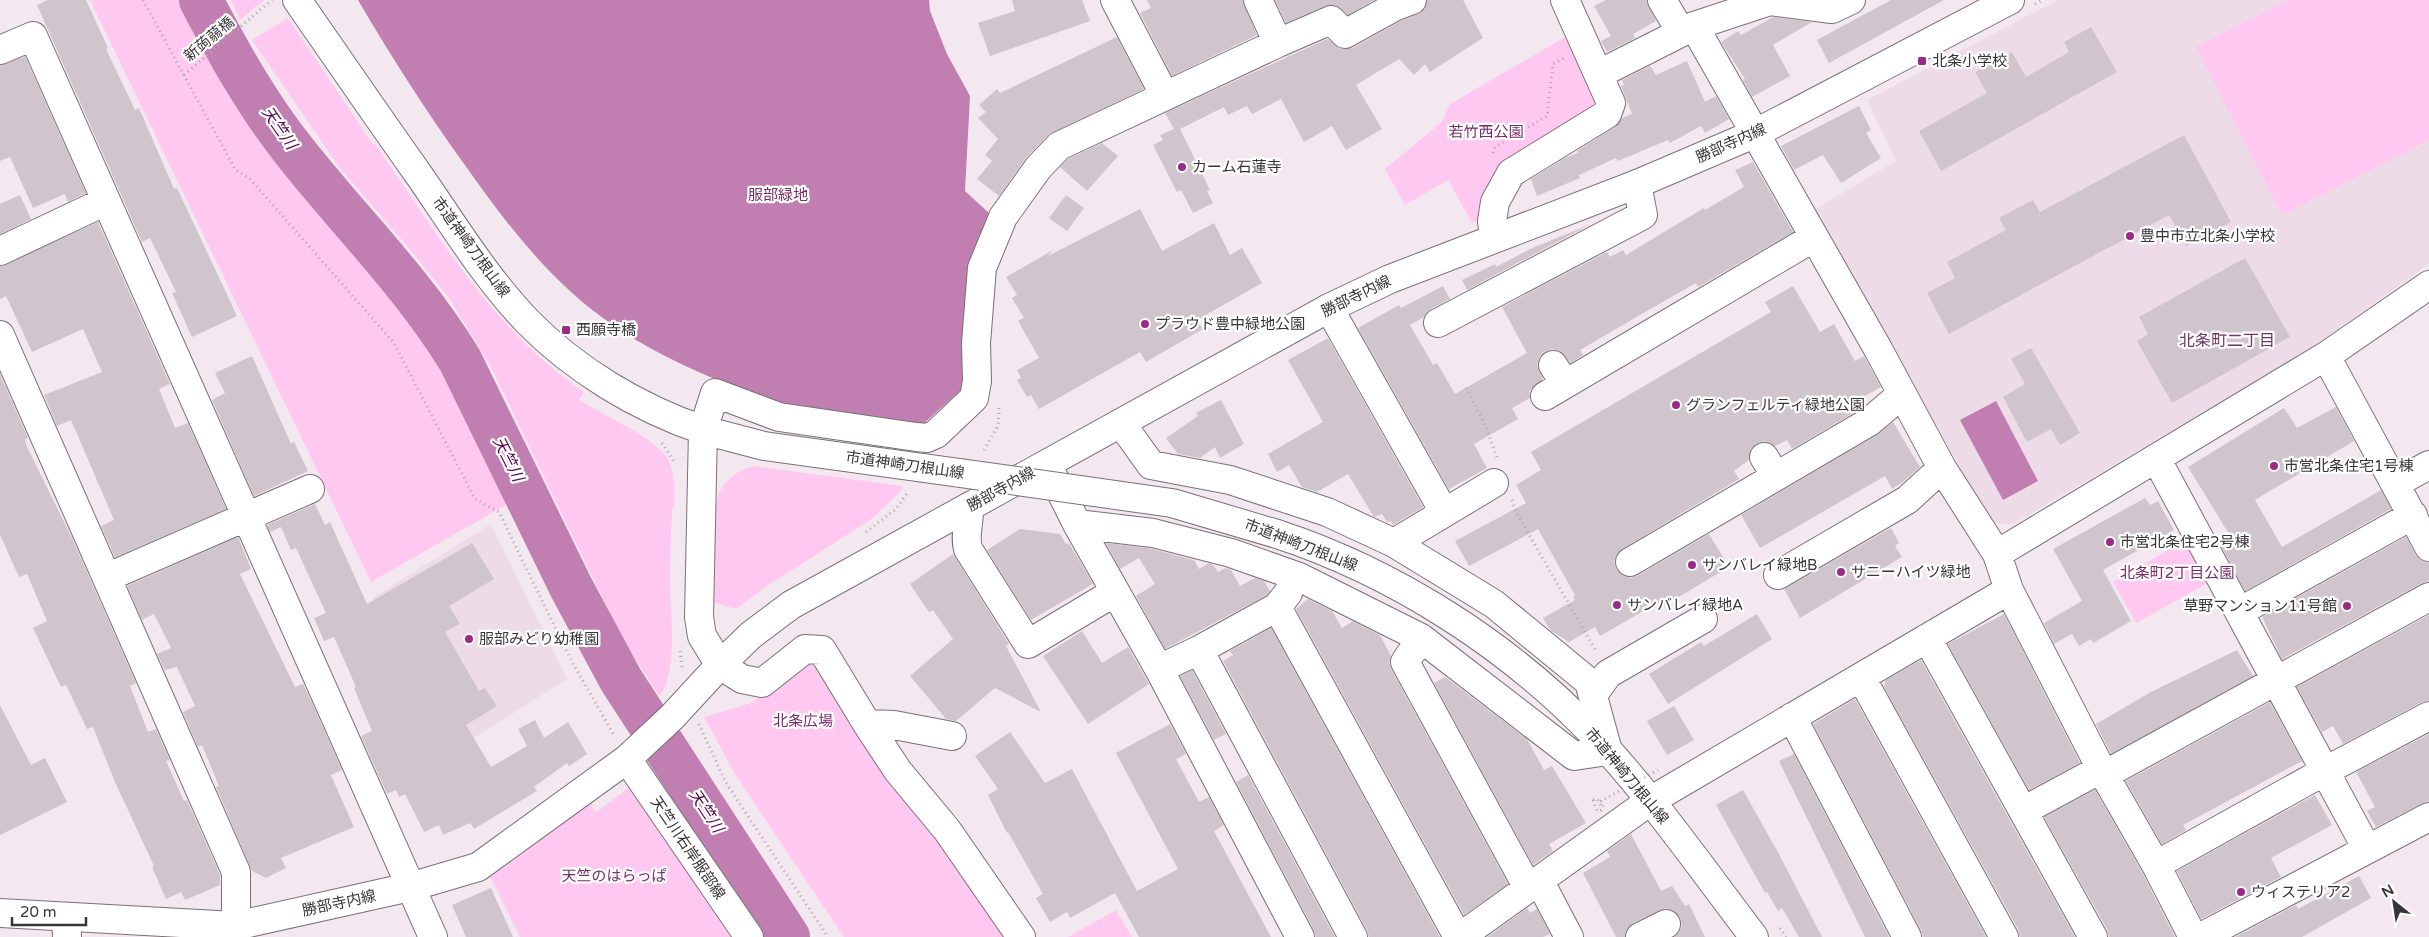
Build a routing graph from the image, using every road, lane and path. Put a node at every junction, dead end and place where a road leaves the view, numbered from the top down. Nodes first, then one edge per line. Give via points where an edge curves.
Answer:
1 (143, 0) edge
2 (272, 0) edge
3 (297, 0) edge
4 (1116, 0) edge
5 (1258, 0) edge
6 (1412, 0) edge
7 (1564, 0) edge
8 (1662, 0) edge
9 (1851, 0) edge
10 (2010, 0) edge
11 (1687, 29) junction
12 (1278, 42) junction
13 (1586, 46) junction
14 (0, 50) edge
15 (1599, 74) junction
16 (184, 75) junction
17 (1165, 96) junction
18 (1754, 134) junction
19 (1492, 155) dead end
20 (1637, 184) junction
21 (106, 201) junction
22 (1494, 238) junction
23 (1813, 238) junction
24 (0, 250) edge
25 (2429, 285) edge
26 (1329, 308) junction
27 (1438, 323) dead end
28 (0, 334) edge
29 (2326, 356) junction
30 (1554, 382) dead end
31 (1466, 388) dead end
32 (1902, 394) junction
33 (1122, 423) junction
34 (703, 430) junction
35 (657, 440) dead end
36 (2156, 458) junction
37 (1047, 464) junction
38 (2429, 465) edge
39 (677, 468) dead end
40 (1942, 468) junction
41 (1501, 479) junction
42 (2396, 483) junction
43 (310, 489) dead end
44 (969, 507) junction
45 (1444, 512) junction
46 (2412, 515) junction
47 (247, 517) junction
48 (1077, 524) junction
49 (1394, 543) junction
50 (1640, 547) dead end
51 (2429, 547) edge
52 (1998, 554) junction
53 (1778, 575) dead end
54 (108, 577) junction
55 (1299, 577) junction
56 (2008, 590) junction
57 (1115, 592) junction
58 (2429, 597) edge
59 (1277, 607) junction
60 (2239, 612) junction
61 (1703, 619) dead end
62 (1420, 638) junction
63 (1927, 638) junction
64 (679, 643) dead end
65 (1199, 650) junction
66 (720, 665) junction
67 (1159, 669) junction
68 (682, 670) dead end
69 (1861, 677) junction
70 (2275, 679) junction
71 (1601, 684) junction
72 (2429, 716) edge
73 (684, 717) junction
74 (1792, 717) junction
75 (867, 724) junction
76 (952, 736) dead end
77 (1608, 751) junction
78 (633, 754) junction
79 (1658, 770) dead end
80 (2325, 771) junction
81 (2103, 772) junction
82 (1593, 800) dead end
83 (1650, 801) junction
84 (2024, 810) junction
85 (2429, 817) edge
86 (2367, 849) junction
87 (2156, 865) junction
88 (1534, 884) junction
89 (410, 888) junction
90 (0, 913) edge
91 (1666, 924) dead end
92 (66, 927) edge
93 (236, 931) edge
94 (1464, 936) edge
95 (433, 937) edge
96 (749, 937) edge
97 (828, 937) edge
98 (1021, 937) edge
99 (1300, 937) edge
100 (1353, 937) edge
101 (1569, 937) edge
102 (1640, 937) edge
103 (1754, 937) edge
104 (1907, 937) edge
105 (2004, 937) edge
106 (2093, 937) edge
107 (2193, 937) edge
108 (2201, 937) edge

1 - 16 path
2 - 16 path, 新蒟蒻橋
3 - 34 street, 市道神崎刀根山線 via 482,265 527,320 553,345 611,387
4 - 17 street
5 - 12 street
6 - 12 street via 1394,6 1345,34 1331,20
7 - 13 street
8 - 11 street
9 - 11 street via 1832,9 1770,1
10 - 18 street, 勝部寺内線
11 - 15 street
11 - 18 street
12 - 17 street
13 - 15 street
13 - 19 path via 1553,64 1547,116 1496,146
14 - 21 street via 33,36
15 - 22 street via 1611,103 1607,114 1511,173 1495,202
16 - 78 path via 235,169 250,179 394,343 474,499 499,512 571,660
17 - 34 street via 1059,146 1038,168 1003,218 982,268 974,398 936,434 927,438 916,437 779,417 715,394
18 - 20 street, 勝部寺内線
18 - 23 street
20 - 22 street, 勝部寺内線
20 - 27 street via 1643,215
21 - 24 street
21 - 47 street
22 - 26 street, 勝部寺内線 via 1390,279
23 - 30 street via 1692,297
23 - 32 street
25 - 29 street
26 - 33 street, 勝部寺内線
26 - 45 street
28 - 54 street
29 - 36 street
29 - 42 street
31 - 41 path via 1486,427
32 - 40 street
32 - 50 street via 1869,422 1770,467
33 - 37 street, 勝部寺内線
33 - 49 street via 1151,464 1230,480 1327,512
34 - 66 street via 699,617 702,636
34 - 77 street, 市道神崎刀根山線, bridge via 764,446 1172,503 1315,547 1378,577 1464,628 1540,685
35 - 39 path via 673,456
36 - 52 street
36 - 60 street
37 - 44 street, 勝部寺内線
37 - 48 street
38 - 42 street
40 - 52 street
40 - 53 street via 1907,500
41 - 45 street
41 - 71 path
42 - 46 street
43 - 47 street
44 - 57 street via 968,549 1028,644
44 - 66 street, 勝部寺内線 via 791,605 750,635
45 - 49 street
46 - 51 street
46 - 60 street
47 - 54 street
47 - 89 street
48 - 55 street via 1153,533 1231,553
48 - 57 street
49 - 71 street via 1494,604 1589,682
52 - 56 street
54 - 93 street via 236,872
55 - 59 street
55 - 62 street
56 - 63 street
56 - 81 street
57 - 67 street
58 - 70 street
59 - 65 street
59 - 94 street
60 - 70 street
61 - 71 street
62 - 77 street via 1574,756
62 - 88 street via 1405,662
63 - 69 street
63 - 84 street
64 - 68 path
65 - 67 street
65 - 100 street
66 - 73 street, 勝部寺内線
66 - 75 street via 742,679 762,683 806,649 822,650
67 - 99 street
69 - 74 street
69 - 105 street
70 - 80 street
70 - 81 street
71 - 77 street
72 - 80 street
73 - 78 street
73 - 97 path
74 - 83 street
74 - 104 street
75 - 76 street via 894,725
75 - 98 street via 898,770 947,830
77 - 83 street, 市道神崎刀根山線
78 - 89 street, 勝部寺内線 via 478,868
78 - 96 street, 天竺川右岸服部線
79 - 82 path, bridge via 1601,801 1601,810 1597,811
80 - 86 street
80 - 87 street
81 - 84 street
81 - 87 street
83 - 88 street
83 - 103 street, 市道神崎刀根山線
84 - 106 street
85 - 86 street
86 - 108 street
87 - 107 street
88 - 94 street
88 - 101 street
89 - 93 street, 勝部寺内線
89 - 95 street
90 - 92 street, 勝部寺内線
91 - 102 street
92 - 93 street, 勝部寺内線

